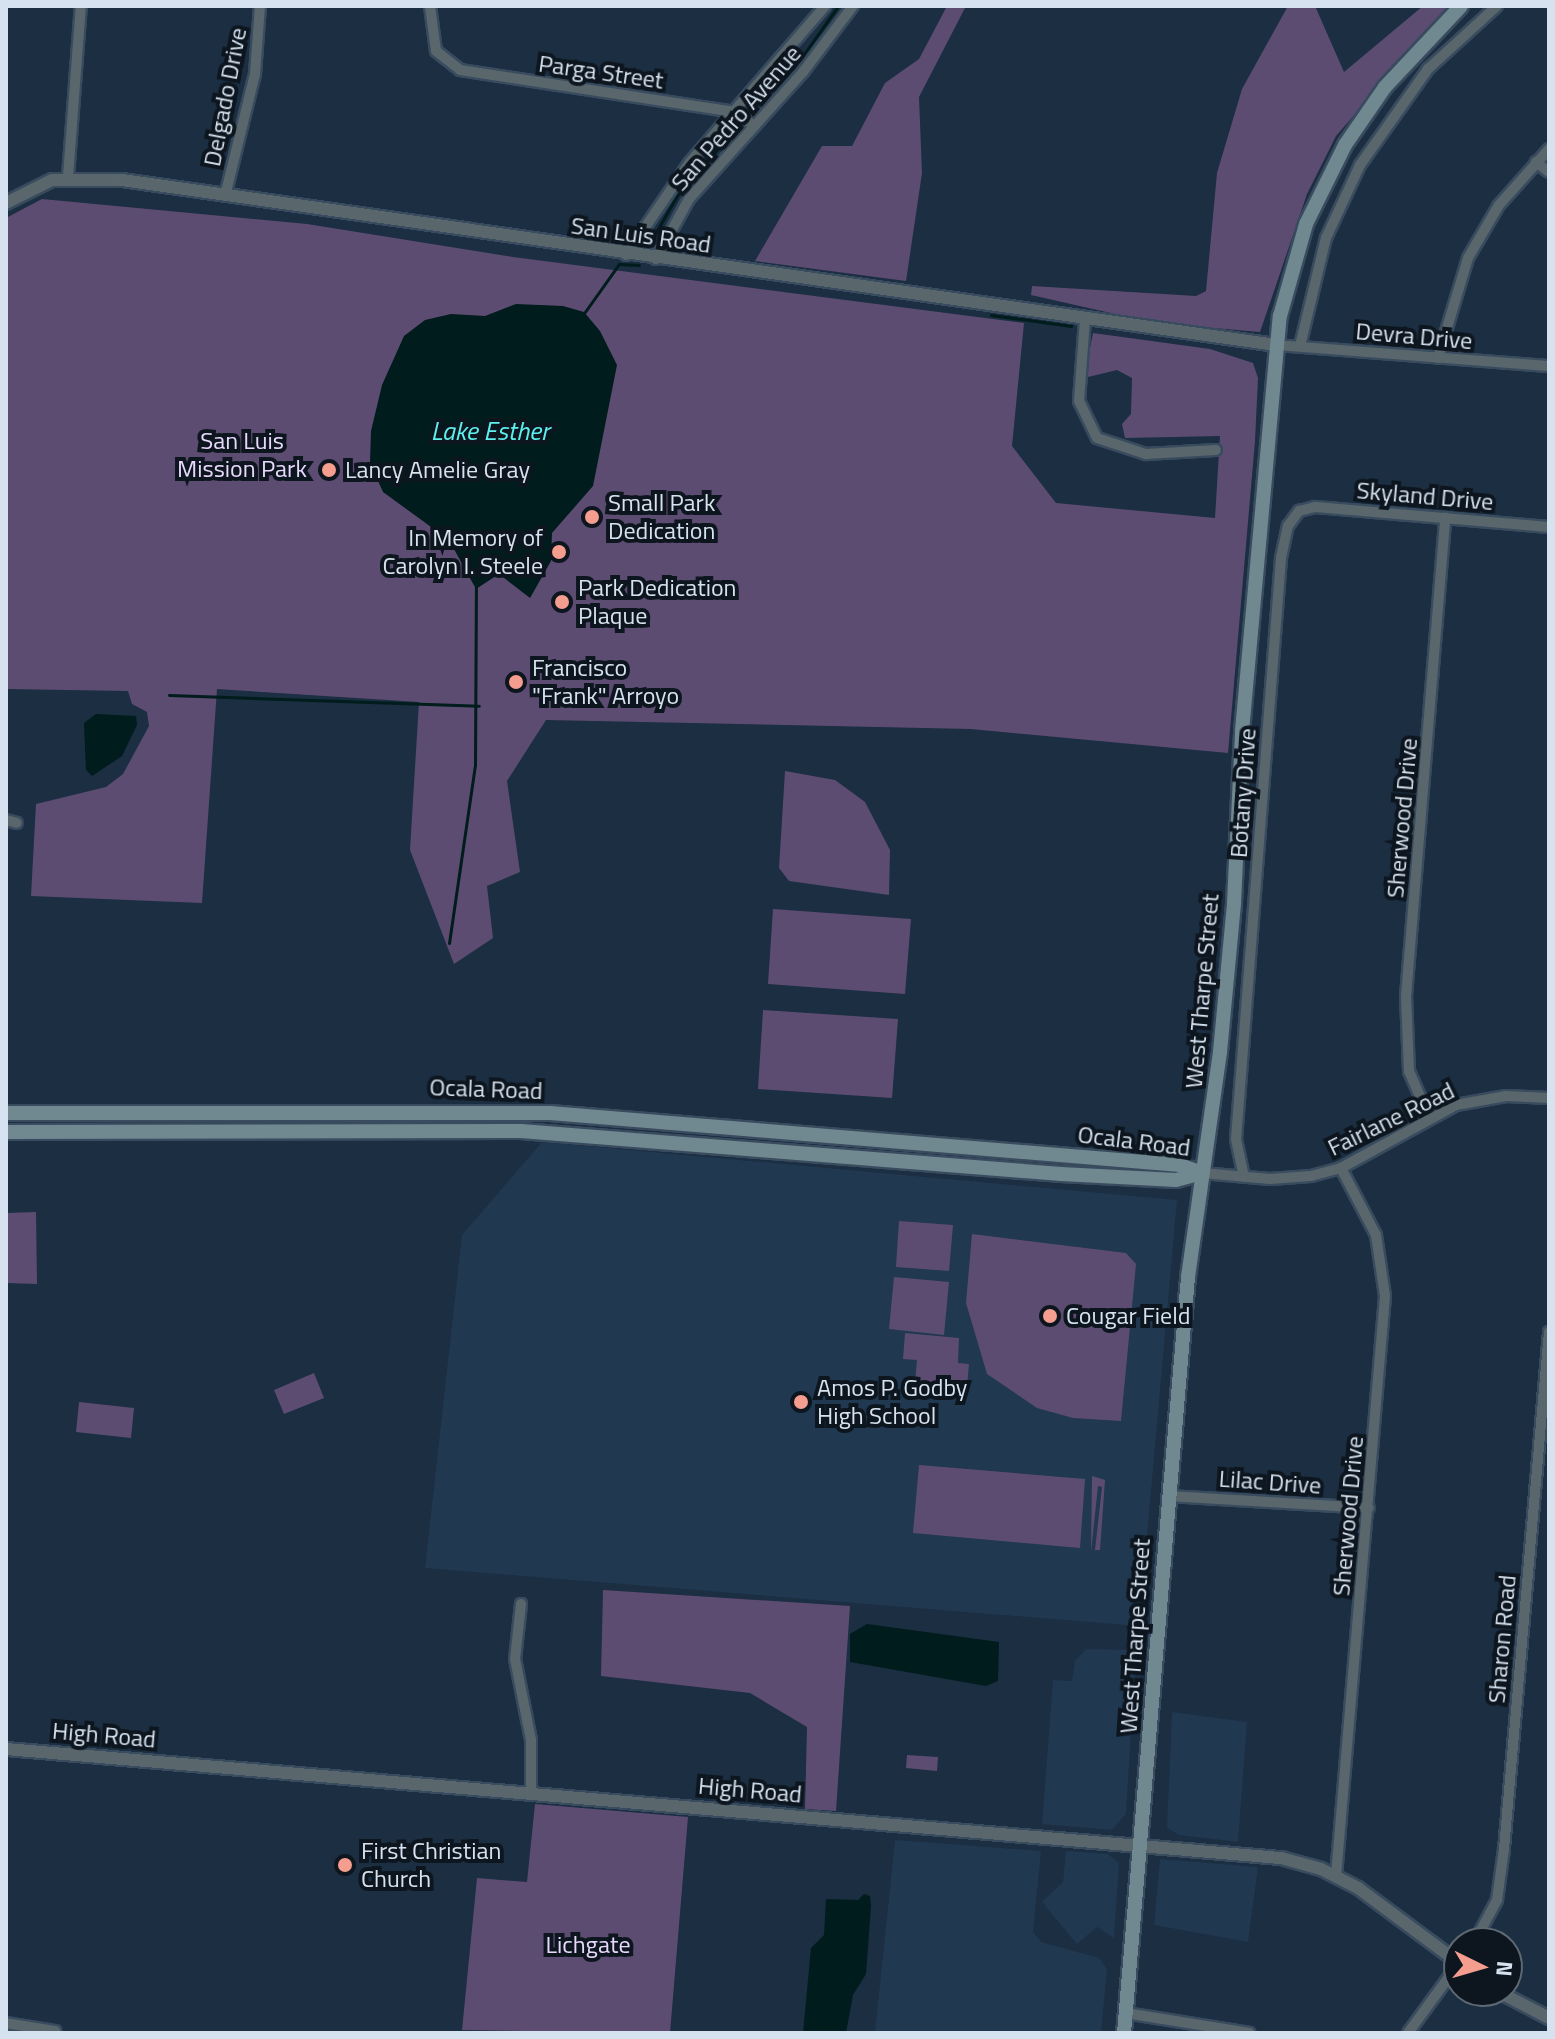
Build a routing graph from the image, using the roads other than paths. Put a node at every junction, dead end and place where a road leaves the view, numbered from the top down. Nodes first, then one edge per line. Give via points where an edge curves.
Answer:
1 (81, 6) edge
2 (260, 6) edge
3 (430, 6) edge
4 (825, 6) edge
5 (853, 6) edge
6 (1461, 6) edge
7 (1497, 6) edge
8 (735, 112) junction
9 (754, 126) junction
10 (1549, 149) edge
11 (1536, 162) junction
12 (1549, 172) edge
13 (68, 177) junction
14 (225, 196) junction
15 (6, 203) edge
16 (626, 255) junction
17 (656, 259) junction
18 (1085, 319) junction
19 (1276, 345) junction
20 (1300, 346) junction
21 (1438, 358) junction
22 (1549, 366) edge
23 (1216, 450) dead end
24 (1299, 511) joint
25 (1445, 518) junction
26 (1549, 527) edge
27 (1549, 1098) edge
28 (175, 1110) junction
29 (337, 1110) junction
30 (355, 1110) junction
31 (485, 1111) junction
32 (6, 1113) edge
33 (1429, 1117) junction
34 (629, 1118) junction
35 (654, 1120) junction
36 (338, 1128) junction
37 (355, 1128) junction
38 (174, 1129) junction
39 (475, 1130) junction
40 (6, 1132) edge
41 (628, 1137) junction
42 (652, 1139) junction
43 (991, 1149) junction
44 (989, 1168) junction
45 (1341, 1168) junction
46 (1202, 1173) junction
47 (1244, 1177) junction
48 (1549, 1332) edge
49 (1169, 1496) junction
50 (1369, 1508) junction
51 (521, 1604) dead end
52 (6, 1749) edge
53 (531, 1794) junction
54 (1141, 1845) junction
55 (1336, 1876) junction
56 (1483, 1927) edge
57 (1443, 1952) edge
58 (1443, 1985) edge
59 (1523, 2004) edge
60 (1126, 2013) junction
61 (1549, 2018) edge
62 (6, 2023) edge
63 (55, 2031) edge
64 (1124, 2033) edge
65 (1249, 2033) edge
66 (1408, 2033) edge

1 - 13 street
2 - 14 street, Delgado Drive via 255,74
3 - 8 street, Parga Street via 432,40 440,59 476,75
4 - 8 street, San Pedro Avenue
5 - 9 street, San Pedro Avenue
6 - 19 main road, West Tharpe Street via 1385,87 1345,145 1302,235
7 - 20 street via 1428,69 1360,165 1326,238
8 - 9 street, Parga Street
8 - 16 street, San Pedro Avenue via 673,184
9 - 17 street, San Pedro Avenue via 689,199
10 - 11 street
11 - 12 street
11 - 21 street via 1499,205 1468,258
13 - 14 street, San Luis Road
13 - 15 street, San Luis Road
14 - 16 street, San Luis Road
16 - 17 street, San Luis Road
17 - 18 street, San Luis Road
18 - 19 street, San Luis Road
18 - 23 street via 1079,401 1097,438 1146,454
19 - 20 street, Devra Drive
19 - 46 main road, West Tharpe Street via 1242,731 1232,917
20 - 21 street, Devra Drive
21 - 22 street, Devra Drive
24 - 25 street, Skyland Drive via 1315,507
24 - 47 street, Botany Drive via 1288,526 1281,558 1236,1139
25 - 26 street, Skyland Drive
25 - 33 street, Sherwood Drive via 1406,996 1409,1071
27 - 33 street, Fairlane Road via 1485,1098
28 - 29 main road, Ocala Road
28 - 32 main road, Ocala Road
28 - 38 main road
29 - 30 main road, Ocala Road
29 - 36 main road
30 - 31 main road, Ocala Road
30 - 37 main road
31 - 34 main road, Ocala Road
31 - 39 main road
33 - 45 street, Fairlane Road
34 - 35 main road, Ocala Road
34 - 41 main road
35 - 42 main road
35 - 43 main road, Ocala Road
36 - 37 main road, Ocala Road
36 - 38 main road, Ocala Road
37 - 39 main road, Ocala Road
38 - 40 main road, Ocala Road
39 - 41 main road, Ocala Road
41 - 42 main road, Ocala Road
42 - 44 main road, Ocala Road
43 - 44 main road
43 - 46 main road, Ocala Road via 1180,1165
44 - 46 main road, Ocala Road via 1176,1180
45 - 47 street, Fairlane Road via 1296,1178
45 - 50 street, Sherwood Drive via 1376,1235 1385,1274
46 - 47 street, Fairlane Road
46 - 49 main road, West Tharpe Street
48 - 56 street, Sharon Road via 1504,1849 1497,1900
49 - 50 street, Lilac Drive
49 - 54 main road, West Tharpe Street
50 - 55 street, Sherwood Drive
51 - 53 street via 515,1659 531,1740
52 - 53 street, High Road
53 - 54 street, High Road
54 - 55 street, High Road via 1281,1858
54 - 60 main road, West Tharpe Street
55 - 57 street, High Road
58 - 66 street
59 - 61 street
60 - 64 main road, West Tharpe Street
60 - 65 street
62 - 63 street

